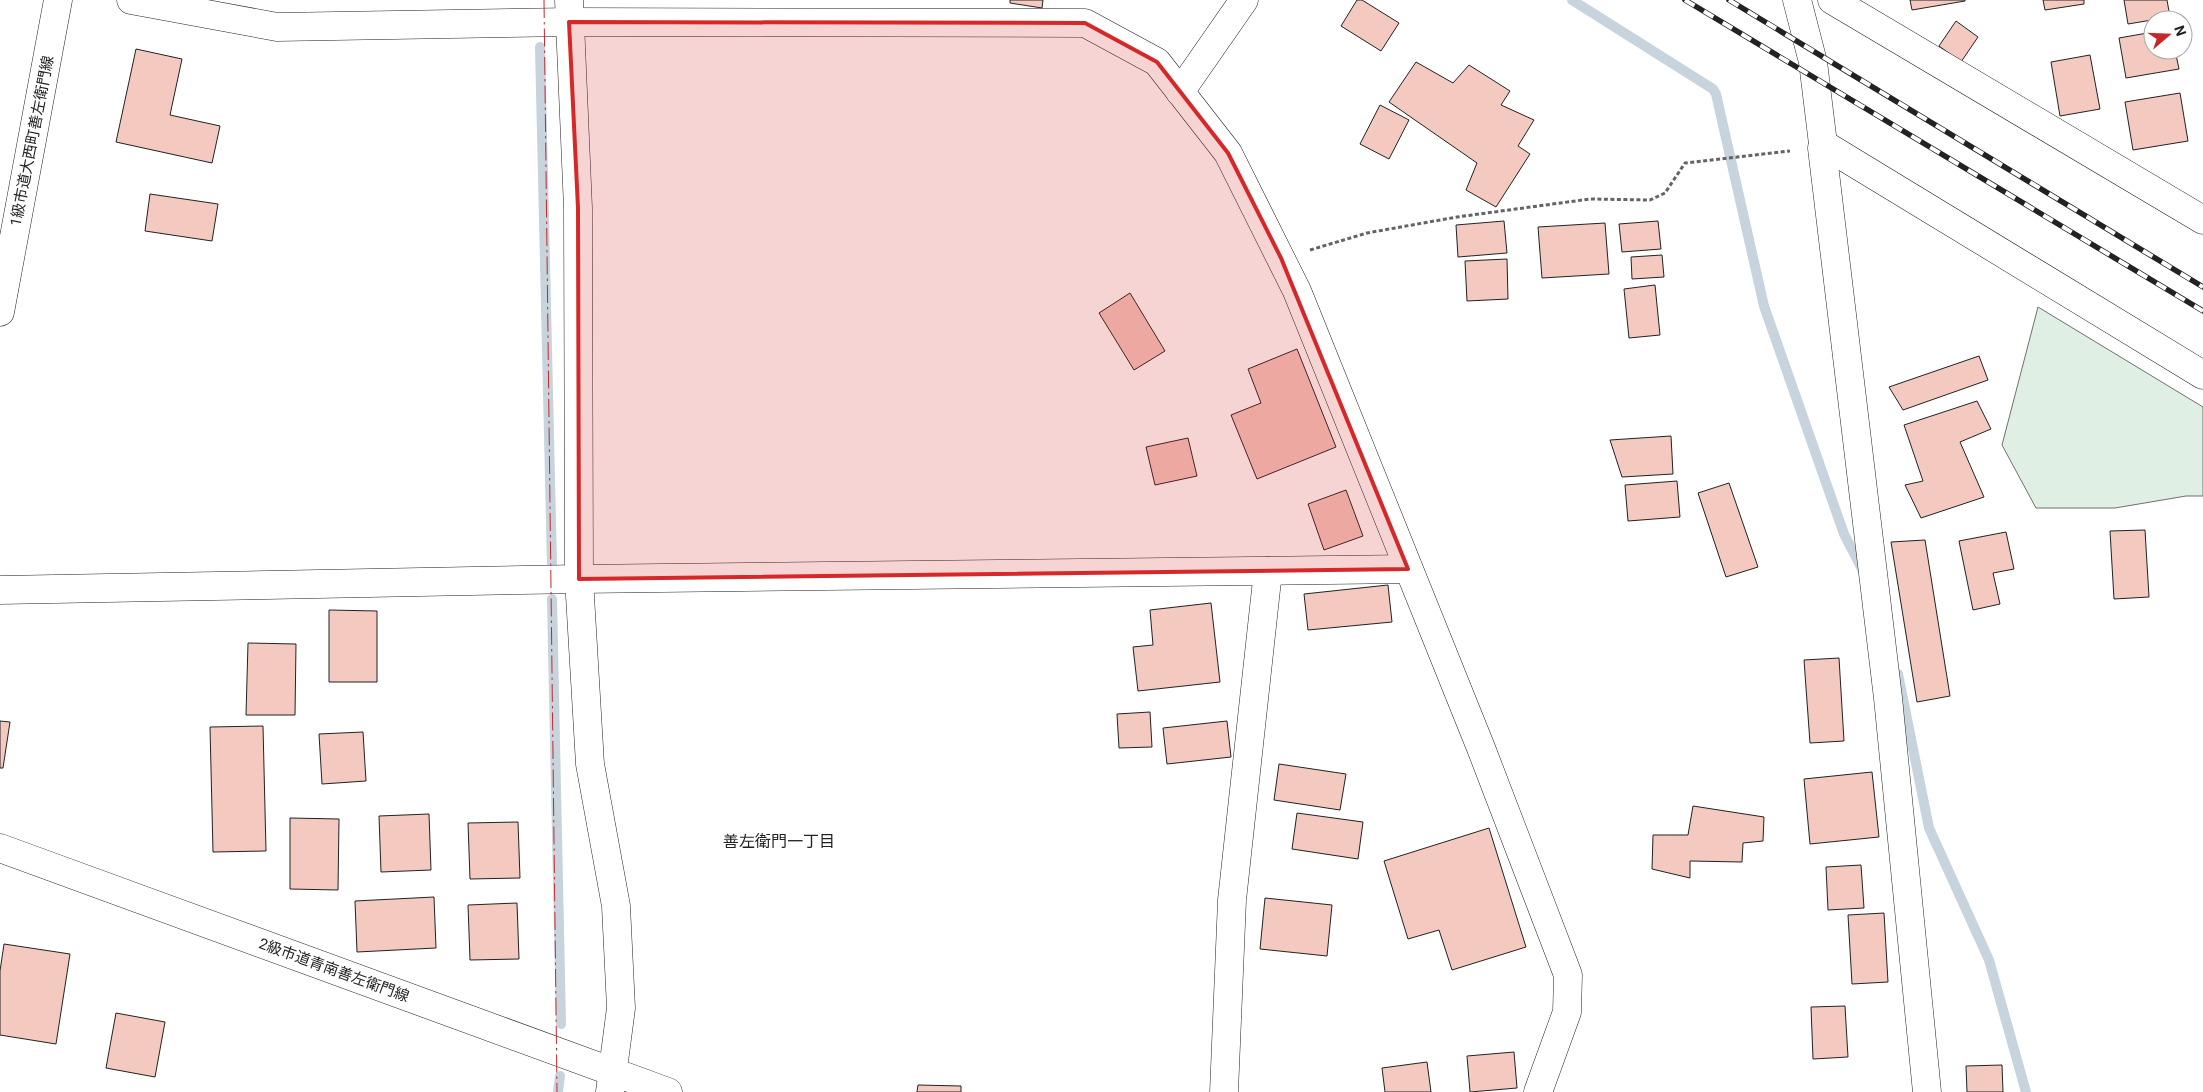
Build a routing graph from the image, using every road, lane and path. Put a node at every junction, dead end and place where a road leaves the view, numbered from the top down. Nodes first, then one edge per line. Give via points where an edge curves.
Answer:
1 (58, 0) edge
2 (130, 0) edge
3 (1244, 0) edge
4 (1797, 0) edge
5 (1832, 0) edge
6 (569, 11) edge
7 (1180, 92) junction
8 (1823, 146) junction
9 (2203, 220) edge
10 (1281, 258) junction
11 (0, 312) edge
12 (2203, 375) edge
13 (1408, 570) junction
14 (1268, 571) junction
15 (579, 579) junction
16 (0, 590) edge
17 (0, 848) edge
18 (611, 1082) edge
19 (668, 1092) edge
20 (1224, 1092) edge
21 (1538, 1092) edge
22 (1927, 1092) edge

1 - 11 street, 1級市道大西町善左衛門線
2 - 6 street via 277,27
3 - 7 street
4 - 8 street via 1813,62
5 - 9 street
6 - 7 street via 1085,23 1157,62
6 - 15 street via 578,208
7 - 10 street via 1228,153
8 - 10 path via 1686,163 1666,193 1650,200 1590,198 1457,217 1368,233
8 - 12 street
8 - 22 street via 1888,698
10 - 13 street
13 - 14 street
13 - 21 street via 1568,975 1567,1012
14 - 15 street
14 - 20 street via 1232,900
15 - 16 street
15 - 18 street via 590,764 616,906 621,1008
17 - 18 street, 2級市道青南善左衛門線
18 - 19 street, 2級市道青南善左衛門線

